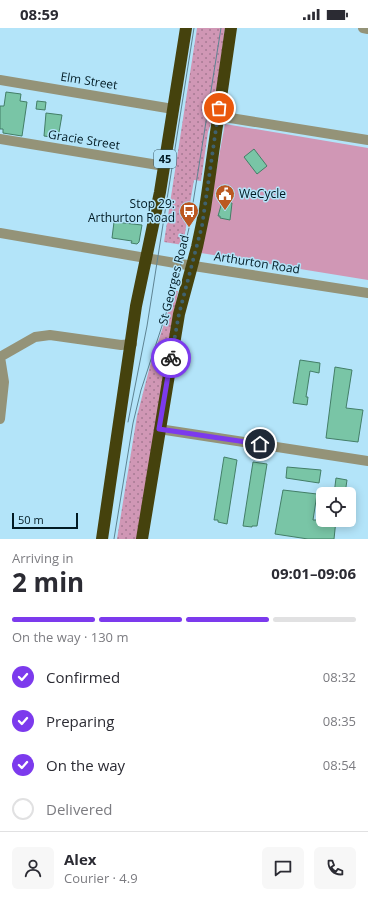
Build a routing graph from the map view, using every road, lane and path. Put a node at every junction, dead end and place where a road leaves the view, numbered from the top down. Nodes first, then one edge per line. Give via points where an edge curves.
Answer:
1 (186, 28) edge
2 (231, 28) edge
3 (363, 28) edge
4 (368, 29) edge
5 (0, 80) edge
6 (173, 109) junction
7 (218, 116) junction
8 (0, 140) edge
9 (368, 140) edge
10 (164, 166) junction
11 (0, 233) edge
12 (146, 258) junction
13 (192, 266) junction
14 (368, 293) edge
15 (132, 344) junction
16 (0, 357) edge
17 (0, 419) edge
18 (159, 429) junction
19 (368, 461) edge
20 (102, 539) edge
21 (142, 539) edge

1 - 6 highway, 45
2 - 7 highway, St Georges Road
3 - 4 street
5 - 6 street, Elm Street
6 - 10 highway, 45
7 - 9 street
7 - 13 highway, St Georges Road via 204,215
8 - 10 street, Gracie Street
10 - 12 highway, 45
11 - 12 street, Arthurton Road
12 - 13 street, Arthurton Road
12 - 15 highway, 45 via 136,306
13 - 14 street, Arthurton Road
13 - 18 highway, St Georges Road via 179,314
15 - 16 street via 121,345 50,335 35,337
15 - 20 highway, 45
16 - 17 street via 4,382
18 - 19 street
18 - 21 highway, St Georges Road

